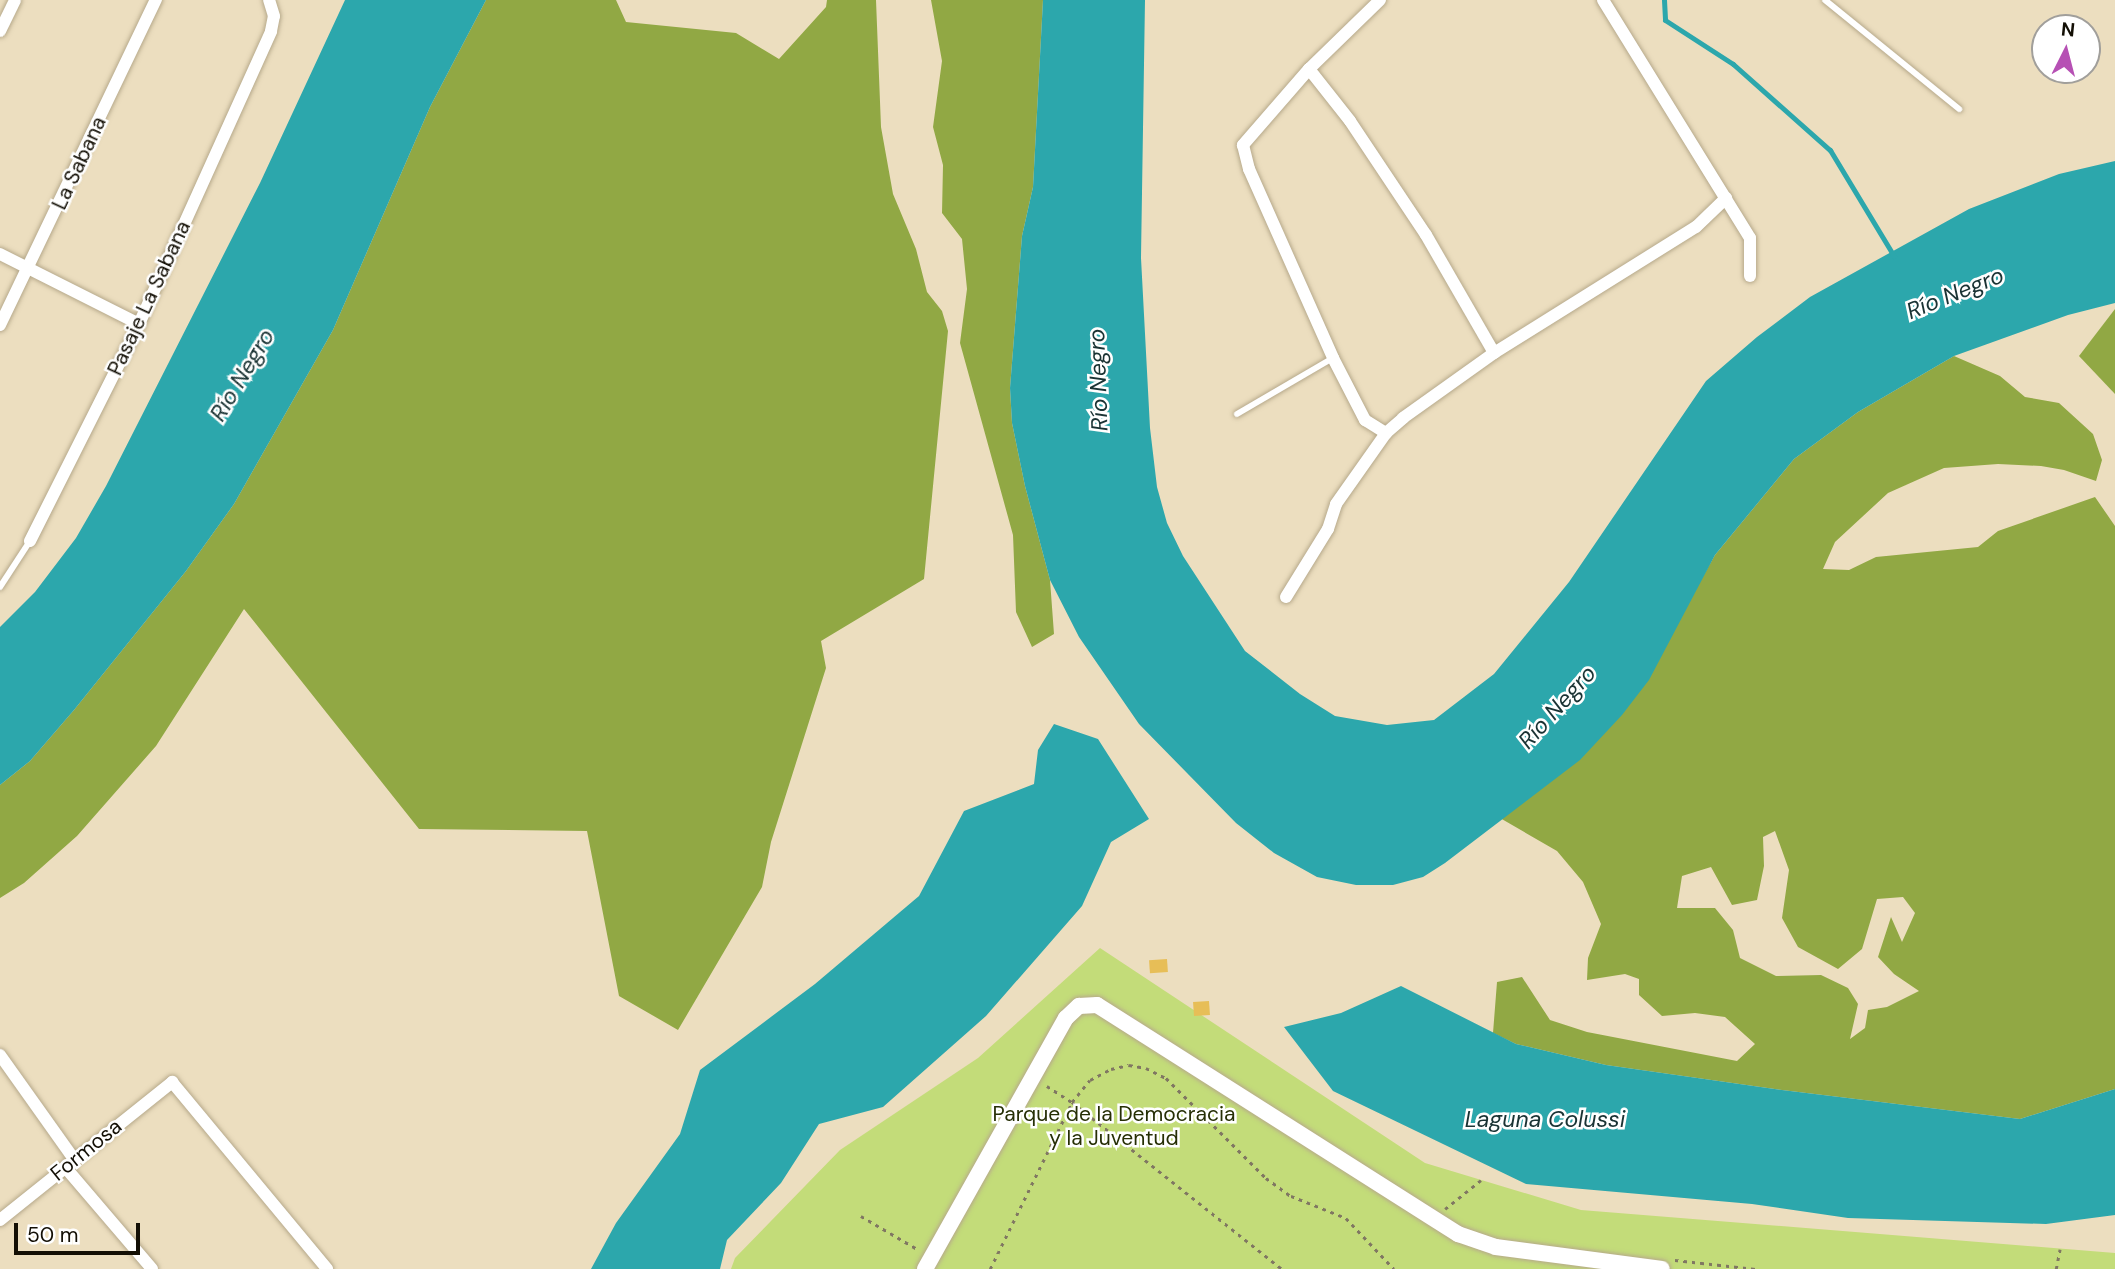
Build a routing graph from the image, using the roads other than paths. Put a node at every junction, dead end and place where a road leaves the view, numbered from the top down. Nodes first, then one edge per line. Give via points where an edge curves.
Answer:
1 (15, 0) edge
2 (156, 0) edge
3 (269, 0) edge
4 (1380, 0) edge
5 (1603, 0) edge
6 (1825, 0) edge
7 (0, 31) edge
8 (1309, 69) junction
9 (1959, 109) dead end
10 (1726, 198) junction
11 (0, 254) edge
12 (29, 268) junction
13 (1749, 276) dead end
14 (139, 324) junction
15 (0, 325) edge
16 (1494, 353) junction
17 (1333, 358) junction
18 (1237, 414) dead end
19 (1387, 433) junction
20 (30, 541) joint
21 (0, 587) edge
22 (1286, 597) dead end
23 (0, 1055) edge
24 (70, 1163) junction
25 (0, 1220) edge
26 (928, 1263) edge
27 (1663, 1264) edge
28 (152, 1269) edge
29 (327, 1269) edge

1 - 7 street
2 - 12 street, La Sabana
3 - 14 street, Pasaje La Sabana via 274,16 271,31
4 - 8 street
5 - 10 street
6 - 9 lane
8 - 16 street via 1418,223
8 - 17 street via 1243,145 1249,169
10 - 13 street via 1750,238
10 - 16 street via 1696,227
11 - 12 street
12 - 14 street
12 - 15 street, La Sabana
14 - 20 street, Pasaje La Sabana
16 - 19 street
17 - 18 lane
17 - 19 street via 1365,420
19 - 22 street via 1336,504 1328,529
20 - 21 lane, Pasaje La Sabana
23 - 24 street
24 - 25 street, Formosa
24 - 28 street
24 - 29 street, Formosa via 172,1082
26 - 27 street via 1066,1018 1079,1006 1097,1005 1458,1234 1496,1247

